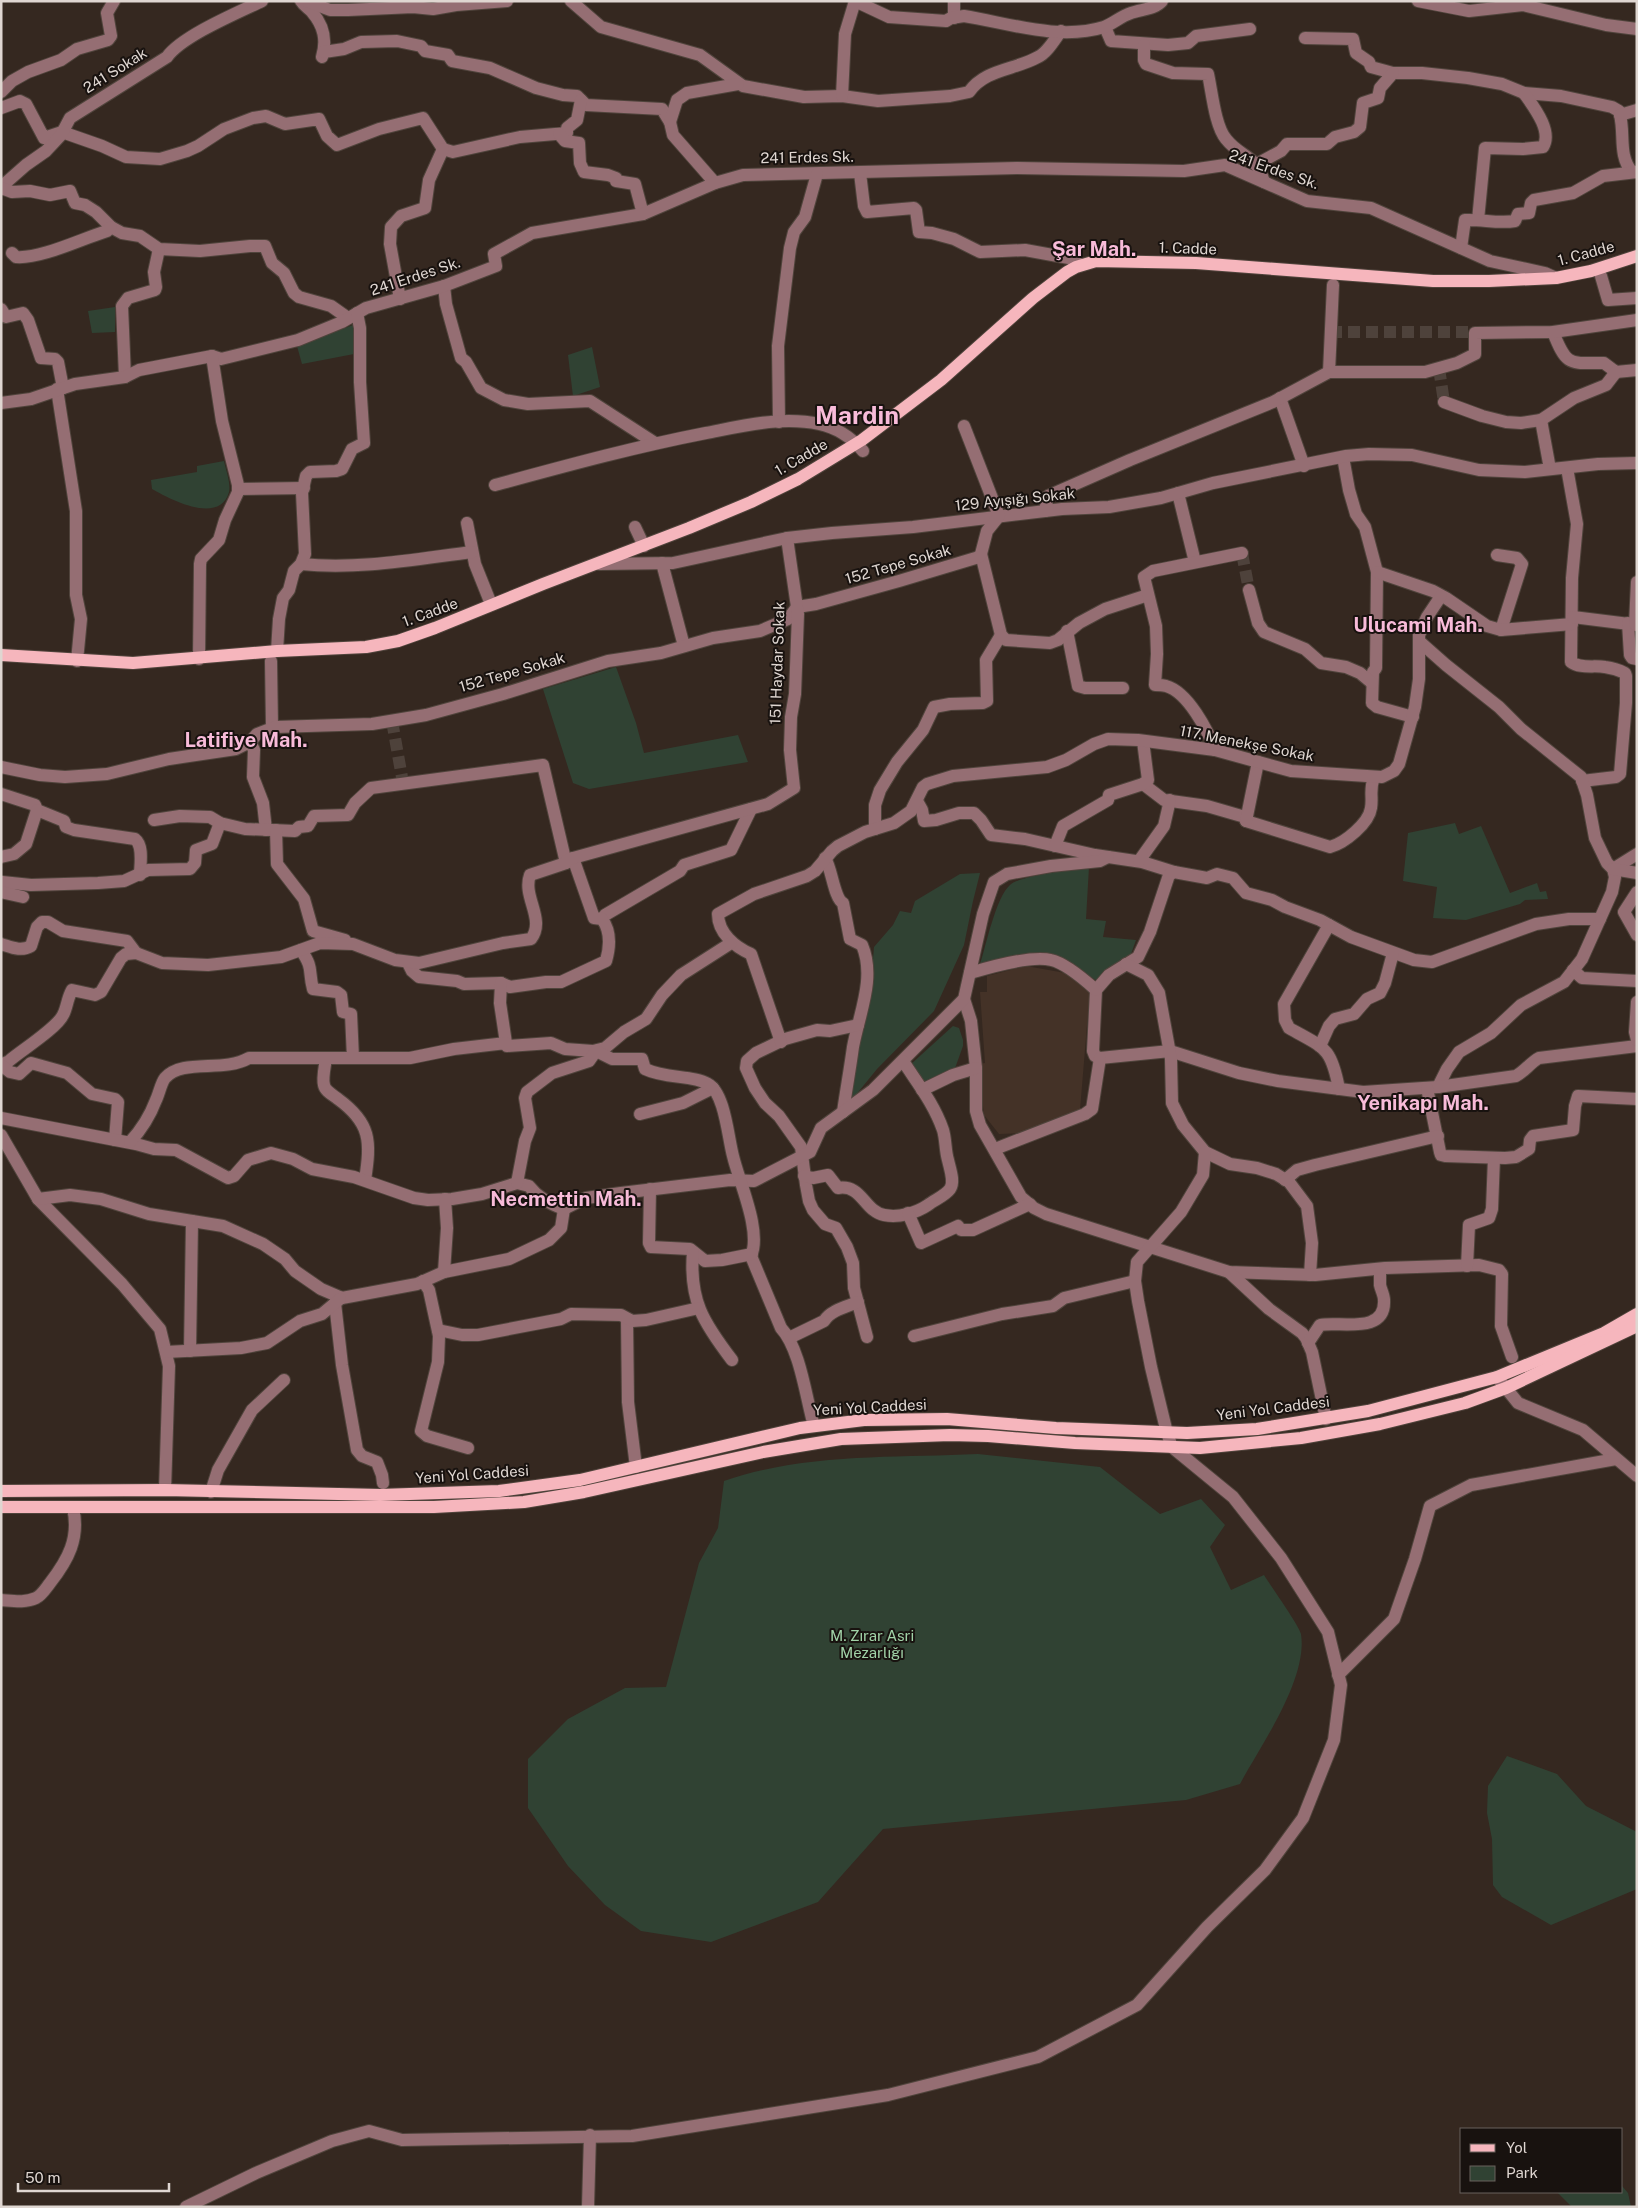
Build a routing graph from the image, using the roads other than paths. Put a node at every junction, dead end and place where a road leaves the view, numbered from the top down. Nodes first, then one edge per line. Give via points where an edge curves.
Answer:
1 (114, 1) edge
2 (262, 1) edge
3 (301, 1) edge
4 (306, 1) edge
5 (508, 1) edge
6 (571, 1) edge
7 (855, 1) edge
8 (954, 1) edge
9 (1162, 1) edge
10 (1418, 1) edge
11 (954, 18) junction
12 (1105, 27) junction
13 (1250, 29) dead end
14 (1637, 29) edge
15 (1061, 31) junction
16 (1306, 38) dead end
17 (1144, 45) junction
18 (1393, 73) junction
19 (738, 84) junction
20 (1, 92) edge
21 (1524, 93) junction
22 (842, 96) junction
23 (580, 100) junction
24 (1, 108) edge
25 (1637, 110) edge
26 (1620, 115) junction
27 (670, 122) junction
28 (62, 132) junction
29 (559, 134) junction
30 (443, 149) junction
31 (1257, 164) junction
32 (860, 172) junction
33 (1634, 172) edge
34 (817, 174) junction
35 (1264, 182) junction
36 (715, 183) junction
37 (1, 187) edge
38 (643, 214) junction
39 (1478, 220) junction
40 (111, 227) junction
41 (1461, 248) junction
42 (159, 249) junction
43 (12, 252) dead end
44 (1637, 256) edge
45 (1081, 265) junction
46 (1600, 276) dead end
47 (1556, 278) junction
48 (1333, 285) dead end
49 (444, 286) junction
50 (1637, 298) edge
51 (400, 299) junction
52 (1, 309) edge
53 (353, 316) junction
54 (1637, 320) edge
55 (1553, 332) junction
56 (212, 356) junction
57 (1637, 370) edge
58 (1328, 372) junction
59 (1616, 372) junction
60 (125, 378) junction
61 (60, 389) junction
62 (1280, 398) junction
63 (1444, 402) dead end
64 (1, 403) edge
65 (1541, 420) junction
66 (779, 422) junction
67 (964, 426) dead end
68 (655, 443) junction
69 (860, 448) junction
70 (1343, 456) junction
71 (1637, 463) edge
72 (1304, 466) junction
73 (1567, 468) junction
74 (1550, 469) junction
75 (495, 486) dead end
76 (304, 488) junction
77 (238, 489) junction
78 (1178, 493) junction
79 (1045, 511) junction
80 (999, 516) junction
81 (467, 523) dead end
82 (635, 527) dead end
83 (787, 538) junction
84 (644, 546) junction
85 (472, 552) junction
86 (1242, 553) dead end
87 (981, 554) junction
88 (1497, 555) dead end
89 (1195, 562) junction
90 (662, 563) junction
91 (301, 564) junction
92 (599, 564) junction
93 (1377, 572) junction
94 (1637, 582) edge
95 (1249, 590) tunnel mouth
96 (1148, 595) junction
97 (1441, 596) junction
98 (491, 604) junction
99 (797, 607) junction
100 (1572, 621) junction
101 (1633, 624) edge
102 (1501, 630) junction
103 (1067, 631) junction
104 (1001, 635) junction
105 (1420, 642) junction
106 (684, 646) junction
107 (1, 655) edge
108 (274, 656) junction
109 (199, 659) junction
110 (1637, 659) edge
111 (77, 660) junction
112 (1372, 683) junction
113 (1123, 688) dead end
114 (1631, 701) edge
115 (1413, 717) junction
116 (272, 728) junction
117 (1143, 741) junction
118 (250, 742) junction
119 (1215, 750) junction
120 (1258, 762) junction
121 (1, 767) edge
122 (1374, 777) junction
123 (1582, 781) junction
124 (1143, 784) junction
125 (1, 794) edge
126 (1170, 800) junction
127 (917, 801) junction
128 (751, 809) junction
129 (36, 810) junction
130 (154, 820) dead end
131 (1246, 821) junction
132 (220, 824) junction
133 (875, 829) junction
134 (271, 830) junction
135 (1055, 846) junction
136 (1637, 854) edge
137 (1, 857) edge
138 (1108, 857) junction
139 (825, 858) junction
140 (569, 860) junction
141 (1139, 861) junction
142 (1613, 869) junction
143 (1174, 872) junction
144 (1637, 873) edge
145 (140, 876) junction
146 (2, 885) edge
147 (1637, 892) edge
148 (23, 897) dead end
149 (602, 919) junction
150 (1600, 920) junction
151 (1329, 925) junction
152 (1637, 936) edge
153 (731, 943) junction
154 (1, 944) edge
155 (352, 944) junction
156 (301, 950) junction
157 (1393, 953) junction
158 (136, 954) junction
159 (408, 963) junction
160 (1126, 964) junction
161 (1574, 970) junction
162 (970, 973) junction
163 (1637, 981) edge
164 (501, 983) junction
165 (1096, 990) junction
166 (964, 999) junction
167 (1637, 1002) edge
168 (858, 1025) junction
169 (1637, 1040) edge
170 (781, 1042) junction
171 (506, 1043) junction
172 (1320, 1046) junction
173 (1637, 1046) edge
174 (596, 1051) junction
175 (1170, 1051) junction
176 (326, 1058) junction
177 (353, 1058) junction
178 (1100, 1058) junction
179 (903, 1061) junction
180 (1, 1065) edge
181 (976, 1068) junction
182 (713, 1088) junction
183 (1432, 1088) junction
184 (1339, 1089) junction
185 (922, 1090) junction
186 (1637, 1099) edge
187 (843, 1112) junction
188 (640, 1114) dead end
189 (1, 1118) edge
190 (1, 1135) edge
191 (1438, 1136) junction
192 (121, 1141) junction
193 (995, 1149) junction
194 (1205, 1152) junction
195 (802, 1157) junction
196 (1494, 1158) junction
197 (804, 1176) junction
198 (365, 1180) junction
199 (741, 1180) junction
200 (1285, 1180) junction
201 (517, 1183) junction
202 (650, 1189) junction
203 (38, 1199) junction
204 (445, 1199) junction
205 (1030, 1204) junction
206 (564, 1209) junction
207 (908, 1214) junction
208 (192, 1221) junction
209 (1148, 1247) junction
210 (692, 1252) junction
211 (752, 1254) junction
212 (1467, 1266) junction
213 (1380, 1269) junction
214 (444, 1272) junction
215 (1229, 1272) junction
216 (1313, 1275) junction
217 (423, 1281) junction
218 (1135, 1281) junction
219 (339, 1301) junction
220 (858, 1302) junction
221 (699, 1308) junction
222 (1637, 1314) edge
223 (627, 1318) junction
224 (1637, 1326) edge
225 (438, 1330) junction
226 (914, 1336) dead end
227 (867, 1337) dead end
228 (789, 1338) junction
229 (1308, 1343) junction
230 (190, 1351) junction
231 (166, 1352) junction
232 (1512, 1357) dead end
233 (732, 1360) dead end
234 (1497, 1377) junction
235 (284, 1380) dead end
236 (1506, 1388) junction
237 (1326, 1419) junction
238 (814, 1426) junction
239 (1167, 1433) junction
240 (1172, 1447) junction
241 (468, 1448) dead end
242 (1616, 1459) junction
243 (636, 1467) junction
244 (1637, 1476) edge
245 (383, 1483) dead end
246 (165, 1490) junction
247 (1, 1491) edge
248 (211, 1492) junction
249 (1, 1507) edge
250 (73, 1508) junction
251 (1, 1600) edge
252 (1338, 1675) junction
253 (590, 2135) junction
254 (186, 2207) edge
255 (588, 2207) edge

1 - 20 street via 107,14 111,36 108,40 77,49 61,60 28,72
2 - 28 street, 241 Sokak via 178,46 167,57 70,118
3 - 23 street via 312,12 324,33 323,55 361,42 397,41 448,55 452,61 490,68 536,88 577,96
4 - 5 street via 330,10 433,9
6 - 19 street via 601,27 700,55
7 - 11 street via 889,16 946,21
7 - 22 street via 845,34
8 - 11 street
9 - 12 street via 1157,7 1131,13
10 - 14 street via 1469,11 1523,6
11 - 15 street via 964,16
12 - 15 street
12 - 17 street via 1112,41
13 - 17 street via 1196,36 1188,43
15 - 22 street via 1039,57 984,78 969,92 878,101
16 - 18 street via 1353,39 1356,53 1371,67
17 - 31 street via 1146,64 1173,73 1208,74 1220,128 1226,139
18 - 21 street via 1468,78 1502,84
18 - 31 street via 1380,88 1378,98 1363,102 1357,130 1327,144 1287,144
19 - 22 street via 804,97
19 - 27 street via 687,93 677,100
21 - 26 street via 1596,102 1612,106
21 - 39 street via 1545,130 1545,144 1523,149 1485,148
23 - 27 street via 586,105 662,109
23 - 29 street via 577,120 567,128 567,133
24 - 28 street via 20,101 26,104 44,138
25 - 26 street
26 - 33 street via 1622,150 1627,166
27 - 36 street via 673,135
28 - 30 street via 126,157 160,158 198,146 224,129 266,116 285,124 318,119 327,136 337,145 423,118
28 - 37 street, 241 Sokak via 46,151
29 - 30 street via 520,137 453,152
29 - 38 street via 565,141 579,142 584,172 608,175 616,181 635,184
30 - 51 street via 429,180 425,208 402,216 391,227 390,244
31 - 35 street
32 - 34 street, 241 Erdes Sk.
32 - 35 street, 241 Erdes Sk. via 1017,168 1184,171 1225,165
32 - 45 street via 867,212 914,208 922,234 954,238 980,252 1026,250 1069,258
33 - 39 street via 1603,176 1573,193 1534,200 1528,213 1518,214 1515,221
34 - 36 street, 241 Erdes Sk. via 743,175
34 - 66 street via 805,217 794,232 787,265 778,346
35 - 41 street, 241 Erdes Sk. via 1307,201 1371,208
36 - 38 street, 241 Erdes Sk.
37 - 40 street via 12,192 50,195 70,191 75,203 96,212
38 - 49 street, 241 Erdes Sk. via 532,233 494,254 496,266
39 - 41 street via 1465,220
40 - 42 street via 140,236
40 - 43 street via 41,254 16,257
41 - 47 street, 241 Erdes Sk. via 1490,261
42 - 53 street via 200,251 264,246 272,263 284,273 299,297
42 - 60 street via 154,272 155,290 128,298 122,306
44 - 47 main road, 1. Cadde
45 - 47 main road, 1. Cadde via 1107,260 1196,264 1433,281
45 - 69 main road, 1. Cadde via 1033,298
46 - 50 street via 1608,300
48 - 58 street
49 - 51 street, 241 Erdes Sk.
49 - 68 street via 461,358 481,388 504,400 528,404 590,401
51 - 53 street, 241 Erdes Sk. via 366,308
52 - 61 street via 6,317 22,313 28,320 41,358 55,358 58,362
53 - 56 street, 241 Erdes Sk. via 298,340 220,359
53 - 76 street via 360,328 364,443 352,449 342,468 310,472
54 - 55 street
55 - 58 street via 1475,332 1475,354 1425,372
55 - 59 street via 1568,361 1604,363
56 - 60 street, 241 Erdes Sk. via 139,370
56 - 77 street via 222,421
57 - 59 street
58 - 62 street
59 - 65 street via 1606,384 1574,398
60 - 61 street, 241 Erdes Sk.
61 - 64 street, 241 Erdes Sk. via 31,399
61 - 111 street via 76,511 76,594 81,619
62 - 72 street
62 - 79 street via 1048,496
63 - 65 street via 1506,422
65 - 74 street
66 - 68 street
66 - 69 street via 819,424 846,434
67 - 80 street
68 - 75 street
69 - 84 main road, 1. Cadde via 751,502
70 - 72 street, 129 Ayışığı Sokak
70 - 74 street, 129 Ayışığı Sokak via 1369,454 1432,458 1479,470 1526,472
70 - 93 street via 1351,498 1356,514 1365,526
71 - 73 street, 129 Ayışığı Sokak
72 - 78 street, 129 Ayışığı Sokak
73 - 74 street, 129 Ayışığı Sokak
73 - 100 street via 1577,524
76 - 77 street
76 - 91 street via 305,554
77 - 109 street via 219,540 201,559
78 - 79 street, 129 Ayışığı Sokak via 1109,508
78 - 89 street
79 - 80 street, 129 Ayışığı Sokak
80 - 83 street, 129 Ayışığı Sokak
80 - 87 street via 987,531
81 - 85 street
82 - 84 street
83 - 90 street, 129 Ayışığı Sokak
83 - 99 street, 151 Haydar Sokak
84 - 92 main road, 1. Cadde
85 - 91 street via 376,565
85 - 98 street
86 - 89 street
87 - 99 street, 152 Tepe Sokak via 939,570
87 - 104 street
88 - 102 street via 1516,558 1522,564
89 - 96 street via 1147,573 1144,577
90 - 92 street, 129 Ayışığı Sokak
90 - 106 street
91 - 108 street via 294,571 290,590 284,598
92 - 98 main road, 1. Cadde
93 - 97 street
93 - 112 street via 1376,668
94 - 101 street
95 - 112 street via 1264,632 1305,649 1321,663 1360,673
96 - 103 street via 1105,609
96 - 119 street via 1156,626 1154,685 1176,691 1210,736
97 - 102 street via 1487,626
97 - 105 street via 1427,617
98 - 108 main road, 1. Cadde via 435,628 382,644
99 - 106 street, 152 Tepe Sokak via 788,618 760,631
99 - 128 street, 151 Haydar Sokak via 790,750 794,788 768,804
100 - 101 street
100 - 102 street
100 - 114 street via 1571,662 1625,673
101 - 110 street via 1630,655
103 - 104 street via 1050,643 1006,640
103 - 113 street via 1078,686
104 - 133 street via 986,660 986,700 983,703 934,707 923,730 880,790 875,804
105 - 115 street
105 - 123 street via 1581,776
106 - 116 street, 152 Tepe Sokak via 608,661 503,694 417,716 372,724
107 - 111 main road, 1. Cadde
108 - 109 main road, 1. Cadde
108 - 116 street
109 - 111 main road, 1. Cadde via 133,663
112 - 115 street via 1372,704
114 - 123 street via 1620,774 1616,778
115 - 122 street via 1399,764 1394,771
116 - 118 street, 152 Tepe Sokak via 257,734
117 - 119 street, 117. Menekşe Sokak
117 - 124 street via 1148,780
117 - 127 street, 117. Menekşe Sokak via 1108,739 1047,767 952,776 923,787
118 - 121 street, 152 Tepe Sokak via 236,749 83,777 40,775
118 - 134 street via 254,750 253,777
119 - 120 street, 117. Menekşe Sokak
120 - 122 street, 117. Menekşe Sokak via 1291,770
120 - 131 street
122 - 131 street via 1370,789 1370,815 1335,846
123 - 142 street via 1596,838
124 - 126 street
124 - 135 street via 1109,795 1108,800 1063,826
125 - 129 street via 35,805
126 - 131 street via 1207,806 1245,817
126 - 141 street via 1164,826
127 - 133 street, 117. Menekşe Sokak via 911,811 899,820
127 - 135 street via 924,820 974,813 991,835
128 - 140 street
128 - 149 street via 731,850 684,865 680,871 605,914
129 - 137 street via 26,844 14,854
129 - 145 street via 64,821 66,827 74,830 135,839 140,847
130 - 132 street via 180,816 210,817
132 - 134 street
132 - 145 street via 212,844 196,850 195,863 190,869 148,870
133 - 139 street, 117. Menekşe Sokak via 838,846
134 - 140 street via 295,831 308,826 314,816 348,815 371,788 543,765
134 - 155 street via 277,864 304,899 313,930
135 - 138 street
136 - 142 street
138 - 141 street
138 - 162 street via 1100,861 1007,874 994,882
139 - 153 street, 117. Menekşe Sokak via 807,876 754,894 718,914 719,923
139 - 168 street via 839,901 843,903 850,939 862,945 864,950 867,987
140 - 149 street via 594,918
140 - 159 street via 530,875 538,926 531,940
141 - 143 street
142 - 144 street
142 - 150 street via 1612,892
143 - 151 street via 1207,878 1217,874 1233,878 1246,893 1272,900
143 - 160 street via 1169,875 1138,957
145 - 146 street via 98,883
146 - 148 street
147 - 152 street via 1624,912
149 - 164 street via 608,927 606,961 561,982 510,988
150 - 157 street via 1569,919 1536,924 1432,962
150 - 161 street
151 - 157 street
151 - 172 street via 1293,987 1283,1011 1289,1028
153 - 170 street via 752,954
153 - 174 street via 681,975 642,1023
154 - 158 street via 16,949 29,948 36,927 48,922 63,931 127,941
155 - 156 street via 320,943
155 - 159 street
156 - 158 street via 281,957 208,965 162,963
156 - 177 street via 312,972 313,989 337,992 341,995 343,1012 351,1014
157 - 172 street via 1380,993 1367,999 1354,1014 1335,1019
158 - 180 street via 126,954 121,958 102,992 95,995 72,990 66,1000 64,1015 54,1026
159 - 164 street via 419,977 464,984
160 - 165 street via 1109,975
160 - 175 street via 1148,975 1159,993
161 - 163 street via 1582,978
161 - 183 street via 1564,982 1521,1005 1491,1033 1459,1052
162 - 165 street via 1024,961 1051,960
162 - 166 street
164 - 171 street via 500,1003
165 - 178 street via 1093,1050
166 - 179 street
166 - 181 street via 971,1021
167 - 169 street
168 - 170 street via 830,1031 817,1030
168 - 187 street
170 - 195 street via 756,1053 747,1061 746,1068 760,1096 797,1140
171 - 174 street via 506,1046 550,1043 565,1049
171 - 177 street via 410,1058
172 - 184 street via 1330,1056
173 - 183 street via 1539,1058 1516,1076
174 - 182 street via 612,1059 642,1059 645,1069 654,1073 695,1080
174 - 201 street via 589,1061 552,1073 527,1092 530,1128
175 - 178 street
175 - 184 street via 1268,1079
175 - 194 street via 1172,1103 1183,1125
176 - 177 street
176 - 192 street via 249,1058 237,1064 179,1069 163,1080 142,1130
176 - 198 street via 324,1086 353,1109 366,1130
178 - 193 street via 1092,1109
179 - 185 street
179 - 187 street via 874,1090
180 - 192 street via 19,1074 31,1063 62,1071 92,1094 115,1099 118,1102
181 - 185 street
181 - 193 street via 976,1111 980,1125
182 - 188 street via 683,1103
182 - 199 street via 722,1107
183 - 184 street via 1363,1092
183 - 191 street
185 - 207 street via 929,1098 942,1130 952,1180 949,1190 925,1207
186 - 196 street via 1578,1096 1573,1130 1536,1135 1524,1153 1516,1157
187 - 195 street via 821,1128 810,1152
189 - 192 street
190 - 203 street
191 - 196 street via 1441,1155
191 - 200 street via 1297,1170
192 - 198 street via 154,1149 176,1150 228,1178 234,1176 248,1160 271,1153 312,1169
193 - 205 street via 1022,1197
194 - 200 street via 1230,1164 1257,1168
194 - 209 street via 1203,1175 1181,1212
195 - 197 street
195 - 199 street via 754,1181
196 - 212 street via 1492,1209 1489,1218 1469,1225
197 - 207 street via 828,1175 838,1188 856,1191 872,1211 894,1216
197 - 220 street via 808,1201 813,1210 825,1224 836,1228 847,1247
198 - 204 street via 414,1198
199 - 202 street
199 - 211 street via 752,1228
200 - 216 street via 1307,1206
201 - 204 street via 482,1194
201 - 206 street via 529,1186 549,1204
202 - 206 street via 586,1198
202 - 210 street via 648,1243 651,1247 690,1249
203 - 208 street via 70,1196 101,1199 150,1214
203 - 231 street via 122,1284 160,1329
204 - 214 street
205 - 207 street via 973,1230 961,1230 958,1226 921,1244
205 - 209 street via 1046,1214
206 - 214 street via 561,1228 549,1240 509,1258
208 - 219 street via 223,1226 263,1244
208 - 230 street
209 - 215 street
209 - 218 street via 1137,1262
210 - 211 street via 705,1261
210 - 221 street via 692,1282
211 - 228 street via 764,1293 780,1328
212 - 213 street
212 - 232 street via 1490,1267 1502,1274 1501,1326
213 - 216 street
213 - 229 street via 1384,1300 1383,1311 1377,1318 1359,1325 1320,1325
214 - 217 street
215 - 216 street
215 - 229 street via 1269,1309 1302,1333
217 - 219 street
217 - 225 street via 430,1290
218 - 226 street via 1064,1298 1053,1306 1002,1314
218 - 239 street
219 - 230 street via 322,1314 300,1321 267,1343
219 - 245 street via 342,1365 357,1450 362,1456 377,1462
220 - 227 street
220 - 228 street
221 - 223 street via 646,1320
221 - 233 street
222 - 234 main road, Yeni Yol Caddesi via 1604,1333
223 - 225 street via 621,1314 571,1314 561,1319 478,1335
223 - 243 street via 628,1402
224 - 236 main road, Yeni Yol Caddesi
225 - 241 street via 438,1362 422,1431 427,1436
228 - 238 street
229 - 237 street
230 - 231 street
231 - 246 street via 169,1366
234 - 236 street
234 - 237 main road, Yeni Yol Caddesi
235 - 248 street via 252,1410 218,1470
236 - 240 main road, Yeni Yol Caddesi via 1465,1403 1380,1424 1301,1438 1200,1448
236 - 242 street via 1518,1403 1583,1430
237 - 239 main road, Yeni Yol Caddesi via 1257,1429
238 - 239 main road, Yeni Yol Caddesi via 864,1420 947,1419
238 - 243 main road, Yeni Yol Caddesi
239 - 240 street
240 - 250 main road, Yeni Yol Caddesi via 1075,1444 978,1435 876,1436 763,1452 584,1492 491,1505
240 - 252 street via 1233,1497 1281,1558 1328,1632
242 - 244 street
242 - 252 street via 1471,1485 1430,1506 1394,1619
243 - 248 main road, Yeni Yol Caddesi via 580,1480 476,1493
246 - 247 main road, Yeni Yol Caddesi
246 - 248 main road, Yeni Yol Caddesi
249 - 250 main road, Yeni Yol Caddesi
250 - 251 street via 76,1520 73,1548 58,1573 39,1597 23,1602
252 - 253 street via 1341,1685 1334,1740 1303,1818 1265,1870 1207,1927 1137,2005 1038,2057 888,2095 632,2136
253 - 254 street via 450,2141 402,2140 368,2131 256,2173
253 - 255 street

